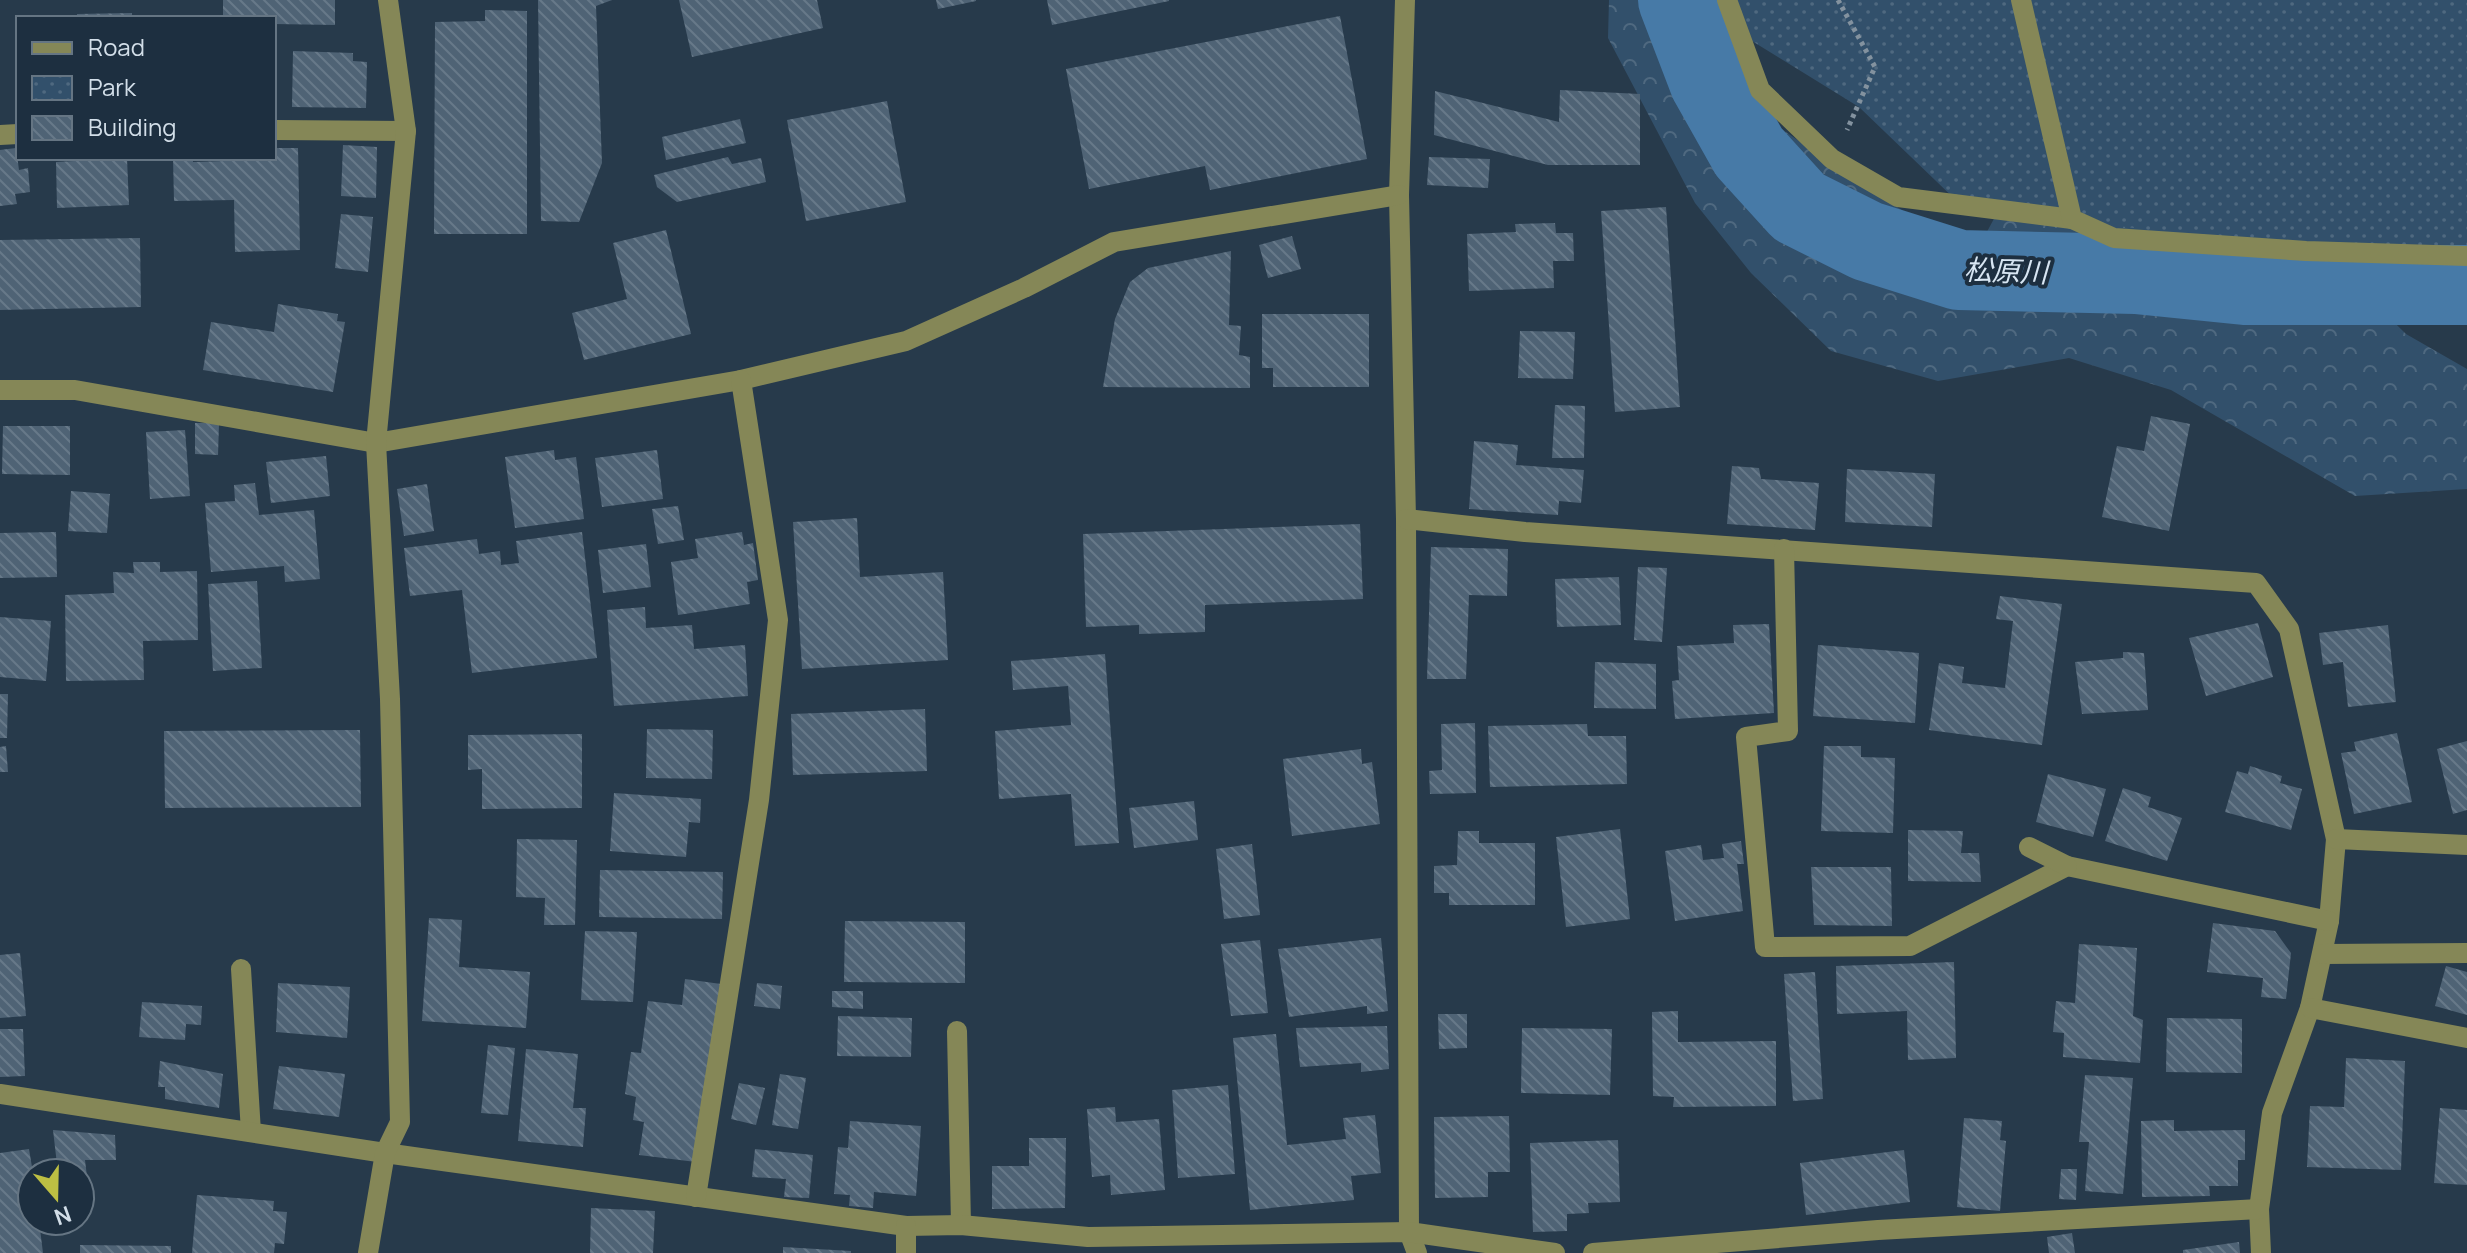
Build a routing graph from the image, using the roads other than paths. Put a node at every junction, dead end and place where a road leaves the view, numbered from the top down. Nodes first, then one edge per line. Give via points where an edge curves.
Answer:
1 (388, 0) edge
2 (1405, 0) edge
3 (1727, 0) edge
4 (2021, 0) edge
5 (276, 130) edge
6 (406, 131) junction
7 (1399, 195) junction
8 (2072, 219) junction
9 (2467, 256) edge
10 (741, 380) junction
11 (0, 390) edge
12 (376, 443) junction
13 (1406, 519) junction
14 (1784, 549) junction
15 (2336, 839) junction
16 (2467, 845) edge
17 (2029, 847) dead end
18 (2067, 866) junction
19 (2329, 921) junction
20 (2467, 953) edge
21 (2323, 954) junction
22 (241, 969) dead end
23 (2310, 1008) junction
24 (957, 1031) dead end
25 (2467, 1038) edge
26 (0, 1094) edge
27 (251, 1132) junction
28 (385, 1153) junction
29 (696, 1197) junction
30 (2259, 1209) junction
31 (961, 1225) junction
32 (906, 1226) junction
33 (1409, 1232) junction
34 (1332, 1243) edge
35 (1088, 1245) edge
36 (368, 1253) edge
37 (906, 1253) edge
38 (1417, 1253) edge
39 (1555, 1253) edge
40 (1593, 1253) edge
41 (2261, 1253) edge

1 - 6 street
2 - 7 street
3 - 8 street via 1760,90 1832,159 1898,197
4 - 8 street
5 - 6 street
6 - 12 street
7 - 10 street via 1114,242 906,341
7 - 13 street
8 - 9 street via 2114,238
10 - 12 street
10 - 29 street via 778,620 759,800
11 - 12 street via 75,390
12 - 28 street via 390,699 400,1122
13 - 14 street
13 - 33 street
14 - 15 street via 2256,583 2289,629
14 - 18 street via 1788,731 1746,737 1765,947 1910,946
15 - 16 street
15 - 19 street
17 - 18 street
18 - 19 street
19 - 21 street
20 - 21 street
21 - 23 street
22 - 27 street
23 - 25 street
23 - 30 street via 2272,1113
24 - 31 street
26 - 27 street
27 - 28 street
28 - 29 street
28 - 36 street
29 - 32 street
30 - 40 street via 1878,1230
30 - 41 street
31 - 32 street
31 - 35 street
32 - 37 street
33 - 34 street
33 - 38 street
33 - 39 street
34 - 35 street

